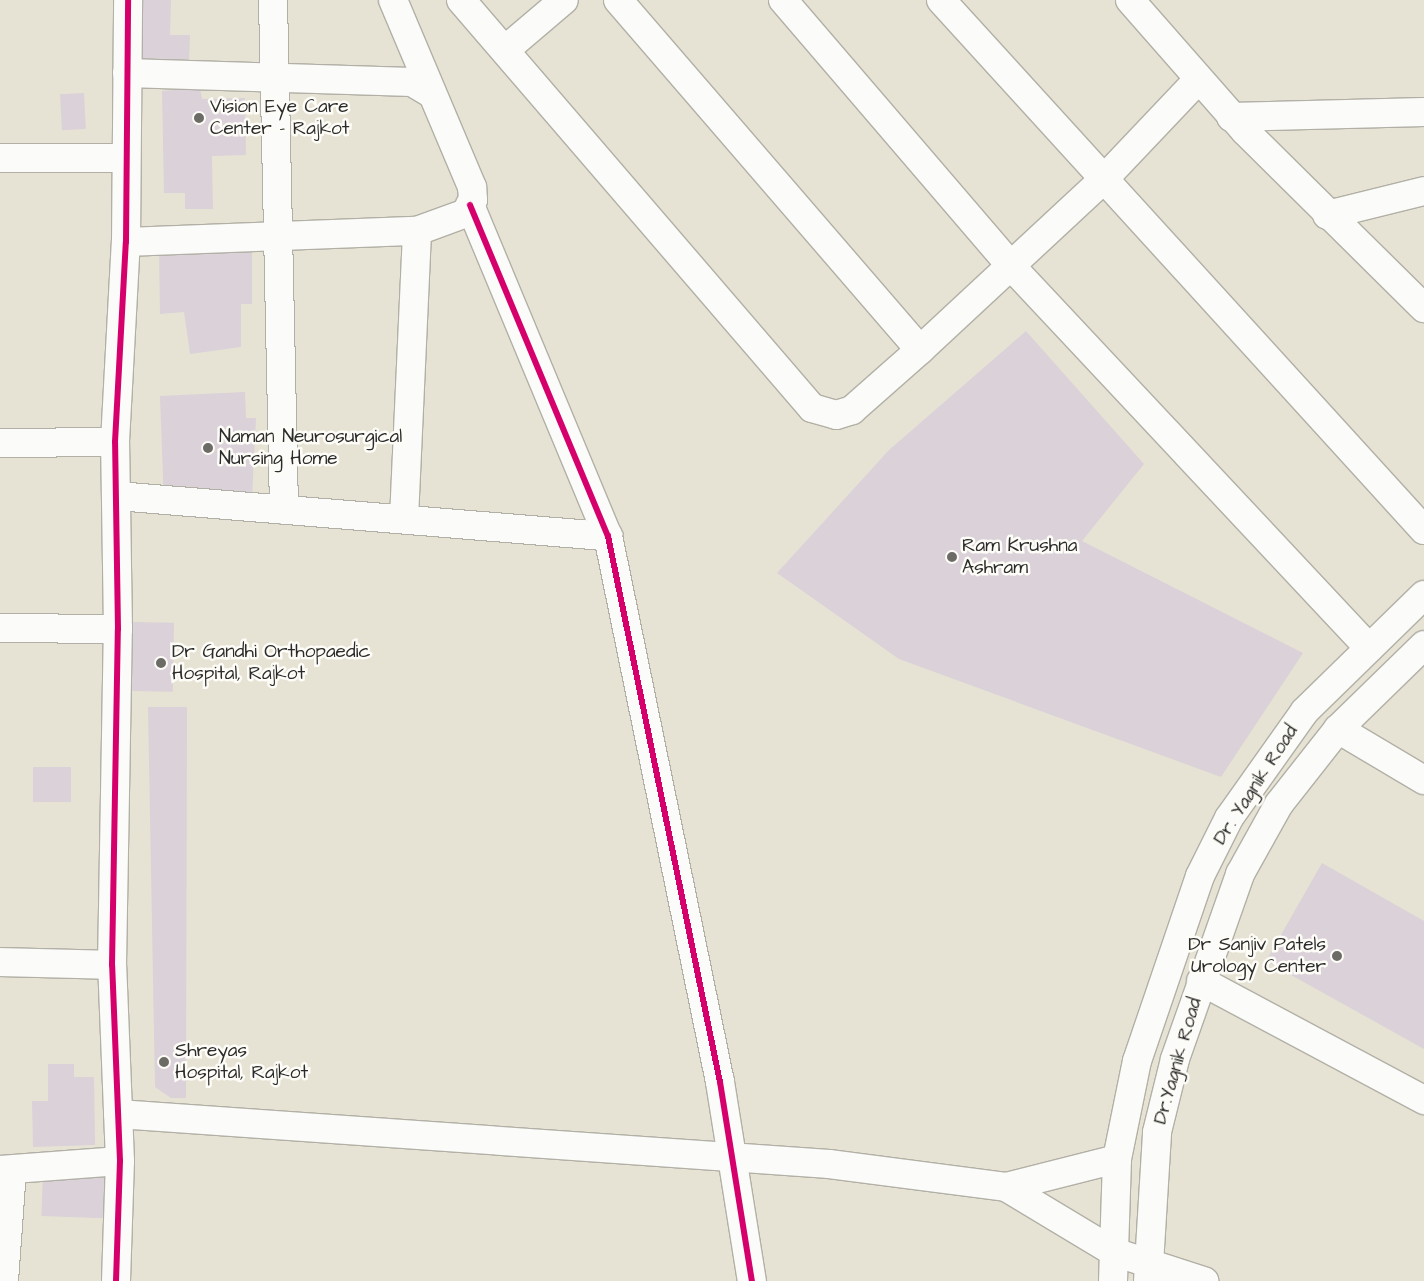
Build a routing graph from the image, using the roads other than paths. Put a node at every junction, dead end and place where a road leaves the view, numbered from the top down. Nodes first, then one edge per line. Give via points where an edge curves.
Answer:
1 (128, 0) edge
2 (274, 0) edge
3 (392, 0) edge
4 (460, 0) edge
5 (564, 0) edge
6 (618, 0) edge
7 (783, 0) edge
8 (941, 0) edge
9 (1130, 0) edge
10 (506, 50) junction
11 (127, 73) junction
12 (276, 79) junction
13 (1198, 80) junction
14 (430, 93) junction
15 (1424, 112) edge
16 (1232, 117) junction
17 (0, 158) edge
18 (124, 158) junction
19 (1104, 179) junction
20 (1424, 191) edge
21 (470, 205) junction
22 (1327, 215) junction
23 (418, 231) junction
24 (281, 234) junction
25 (126, 242) junction
26 (1010, 265) junction
27 (1424, 308) edge
28 (920, 350) junction
29 (115, 442) junction
30 (0, 443) edge
31 (117, 496) junction
32 (284, 510) junction
33 (404, 519) junction
34 (1424, 530) edge
35 (608, 536) junction
36 (1424, 595) edge
37 (0, 628) edge
38 (118, 628) junction
39 (1424, 645) edge
40 (1369, 648) junction
41 (1338, 729) junction
42 (1424, 780) edge
43 (0, 962) edge
44 (112, 965) junction
45 (1201, 981) junction
46 (1424, 1100) edge
47 (118, 1114) junction
48 (733, 1157) junction
49 (1117, 1160) junction
50 (120, 1161) junction
51 (6, 1170) edge
52 (1006, 1187) junction
53 (1114, 1252) junction
54 (1149, 1272) edge
55 (4, 1281) edge
56 (116, 1281) edge
57 (752, 1281) edge
58 (1112, 1281) edge
59 (1204, 1281) edge

1 - 11 street
2 - 12 street
3 - 14 street
4 - 10 street
5 - 10 street
6 - 28 street
7 - 26 street
8 - 19 street
9 - 13 street
10 - 28 street via 812,408 836,415 852,410
11 - 12 street
11 - 18 street
12 - 14 street via 412,82
12 - 24 street
13 - 16 street
13 - 19 street
14 - 21 street via 472,187
15 - 16 street
16 - 22 street
17 - 18 street
18 - 25 street
19 - 26 street
19 - 34 street
20 - 22 street
21 - 23 street via 466,213
21 - 35 street
22 - 27 street
23 - 24 street
23 - 33 street
24 - 25 street
24 - 32 street
25 - 29 street
26 - 28 street
26 - 40 street
29 - 30 street
29 - 31 street
31 - 32 street
31 - 38 street
32 - 33 street
33 - 35 street
35 - 48 street
36 - 40 street, Dr. Yagnik Road
37 - 38 street
38 - 44 street
39 - 41 street, Dr.Yagnik Road
40 - 49 street, Dr. Yagnik Road via 1305,711 1265,764 1229,818 1200,876 1138,1061
41 - 42 street
41 - 45 street, Dr.Yagnik Road via 1279,804 1240,874
43 - 44 street
44 - 47 street
45 - 46 street
45 - 54 street, Dr.Yagnik Road via 1157,1132
47 - 48 street
47 - 50 street
48 - 52 street via 903,1172
48 - 57 street
49 - 52 street
49 - 53 street, Dr. Yagnik Road
50 - 51 street
50 - 56 street
51 - 55 street
52 - 53 street
53 - 54 street
53 - 58 street, Dr. Yagnik Road
54 - 59 street

